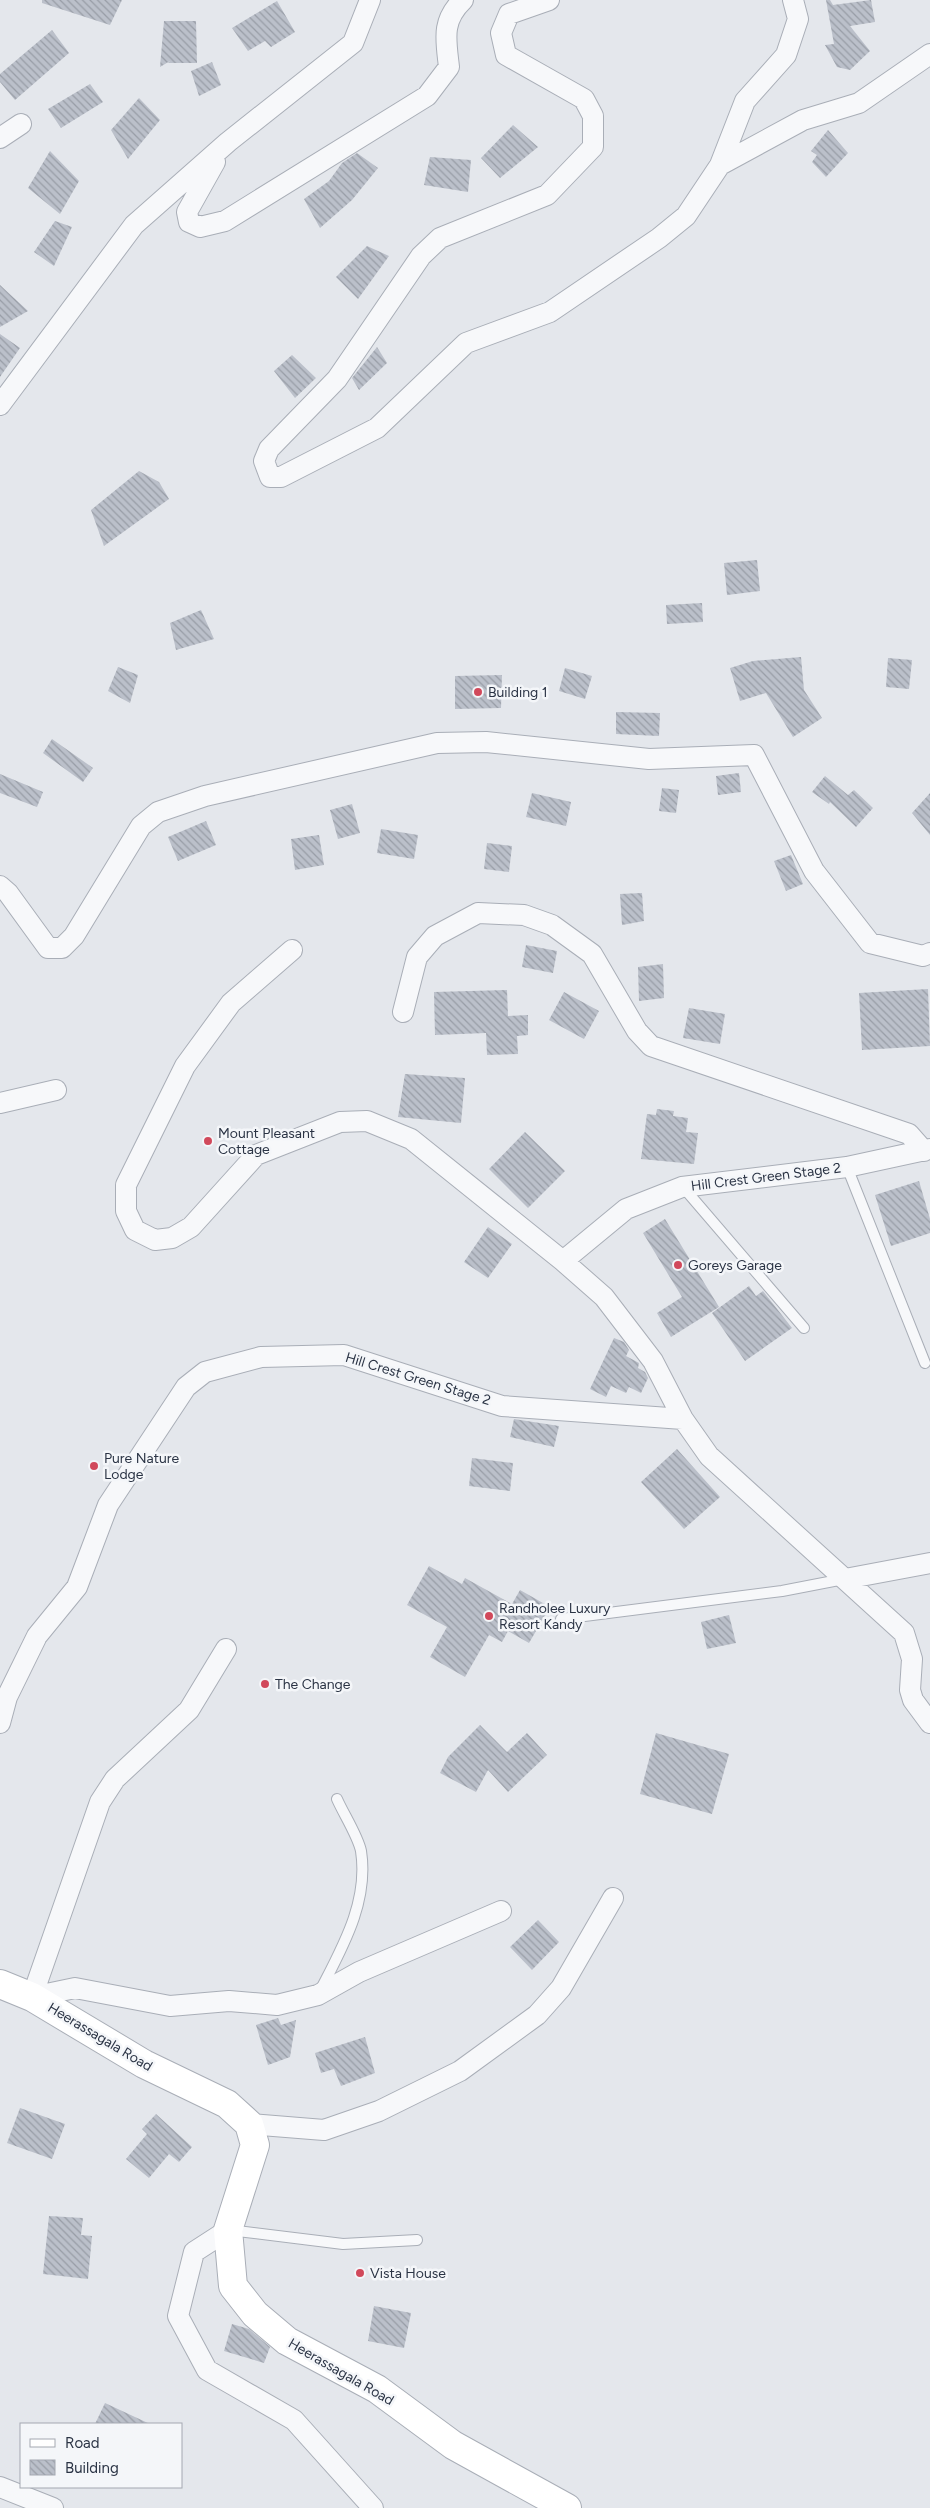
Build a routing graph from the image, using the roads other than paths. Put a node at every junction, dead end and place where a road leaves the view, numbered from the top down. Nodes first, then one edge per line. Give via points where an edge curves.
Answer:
1 (370, 0) edge
2 (462, 0) edge
3 (549, 0) edge
4 (793, 0) edge
5 (930, 54) edge
6 (21, 124) dead end
7 (0, 138) edge
8 (228, 142) junction
9 (720, 165) junction
10 (0, 406) edge
11 (0, 886) edge
12 (292, 950) dead end
13 (930, 953) edge
14 (403, 1012) dead end
15 (56, 1090) dead end
16 (0, 1103) edge
17 (927, 1150) edge
18 (847, 1167) junction
19 (682, 1187) junction
20 (563, 1261) junction
21 (804, 1328) dead end
22 (925, 1363) dead end
23 (683, 1419) junction
24 (930, 1563) edge
25 (845, 1579) junction
26 (561, 1619) dead end
27 (226, 1649) dead end
28 (0, 1722) edge
29 (930, 1723) edge
30 (337, 1799) dead end
31 (613, 1898) dead end
32 (501, 1911) dead end
33 (0, 1984) edge
34 (318, 1995) junction
35 (32, 1997) junction
36 (249, 2124) junction
37 (228, 2230) junction
38 (417, 2240) dead end
39 (0, 2487) edge
40 (53, 2508) edge
41 (372, 2508) edge
42 (567, 2508) edge

1 - 8 street via 354,43
2 - 8 street via 452,10 446,29 449,67 427,96 225,221 200,227 190,222 187,212
3 - 9 street via 509,14 501,33 506,55 584,99 593,116 593,147 547,195 440,238 422,256 337,379 269,449 264,461 270,476 281,477 378,428 466,343 550,312 659,238 686,216
4 - 9 street via 798,19 786,55 745,101
5 - 9 street via 860,103 803,120
6 - 7 street
8 - 10 street via 134,225
11 - 13 street via 48,948 62,948 74,936 141,826 158,812 205,796 437,743 486,742 649,758 754,755 814,872 870,943 923,956
12 - 20 street via 231,1003 185,1066 126,1185 126,1211 135,1230 155,1240 172,1238 191,1227 256,1156 340,1122 367,1121 411,1138
14 - 17 street via 417,957 435,936 478,913 524,915 552,925 592,954 636,1031 651,1046 909,1134
15 - 16 street
17 - 18 street, Hill Crest Green Stage 2
18 - 19 street, Hill Crest Green Stage 2
18 - 22 lane
19 - 20 street, Hill Crest Green Stage 2 via 626,1209
19 - 21 lane
20 - 23 street via 604,1297 653,1361
23 - 25 street via 709,1456
23 - 28 street, Hill Crest Green Stage 2 via 502,1406 344,1355 260,1358 205,1372 186,1387 108,1505 76,1586 37,1636 7,1697
24 - 25 street
25 - 26 lane
25 - 29 street via 904,1633 912,1659 910,1690 913,1700
27 - 35 street via 189,1710 115,1779 100,1802
30 - 34 lane via 361,1850 361,1891 350,1931
31 - 36 street via 560,1988 537,2015 460,2071 378,2111 324,2130
32 - 34 street via 359,1972
33 - 35 street, Heerassagala Road
34 - 35 street via 277,2005 229,2001 170,2006 75,1988
35 - 36 street, Heerassagala Road via 144,2064 227,2104
36 - 37 street, Heerassagala Road via 255,2145
37 - 38 lane via 342,2244
37 - 41 street via 194,2252 178,2316 207,2370 294,2420
37 - 42 street, Heerassagala Road via 233,2286 255,2314 287,2341 377,2389 453,2445
39 - 40 street

